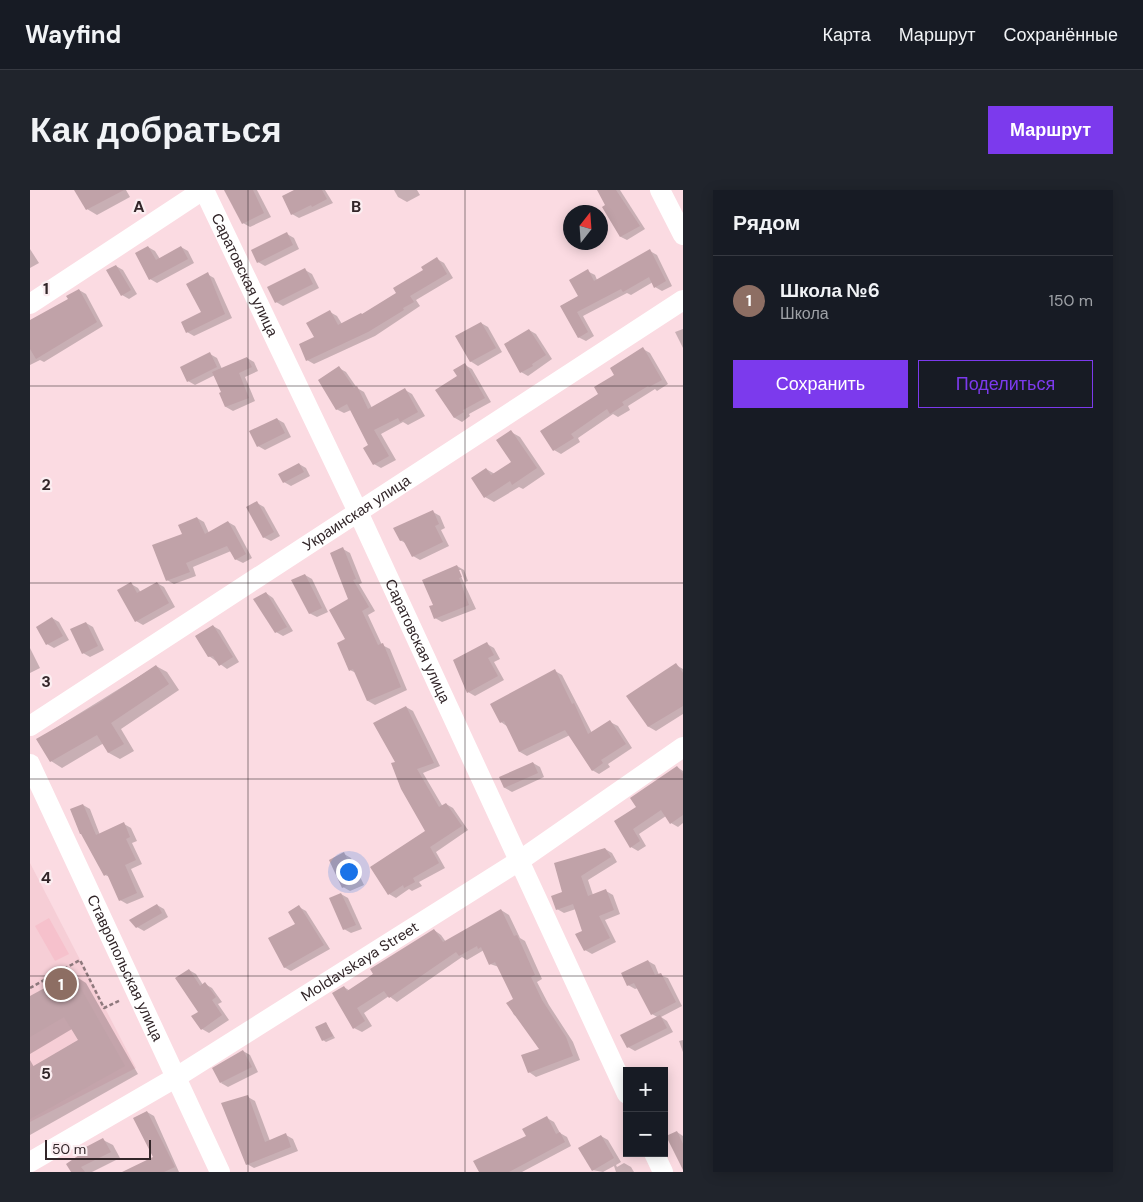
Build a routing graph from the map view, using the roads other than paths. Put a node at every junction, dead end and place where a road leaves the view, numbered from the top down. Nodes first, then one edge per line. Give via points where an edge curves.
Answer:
1 (204, 190) edge
2 (660, 190) edge
3 (683, 235) edge
4 (683, 300) edge
5 (30, 304) edge
6 (358, 512) junction
7 (30, 726) edge
8 (683, 747) edge
9 (30, 764) edge
10 (519, 861) junction
11 (175, 1078) junction
12 (623, 1085) edge
13 (656, 1157) edge
14 (30, 1162) edge
15 (220, 1172) edge
16 (663, 1172) edge

1 - 5 street
1 - 6 street, Саратовская улица
2 - 3 street
4 - 6 street, Украинская улица
6 - 7 street, Украинская улица
6 - 10 street, Саратовская улица
8 - 10 street, Moldavskaya Street
9 - 11 street, Ставропольская улица
10 - 11 street, Moldavskaya Street
10 - 12 street, Саратовская улица
11 - 14 street, Moldavskaya Street
11 - 15 street, Ставропольская улица
13 - 16 street

